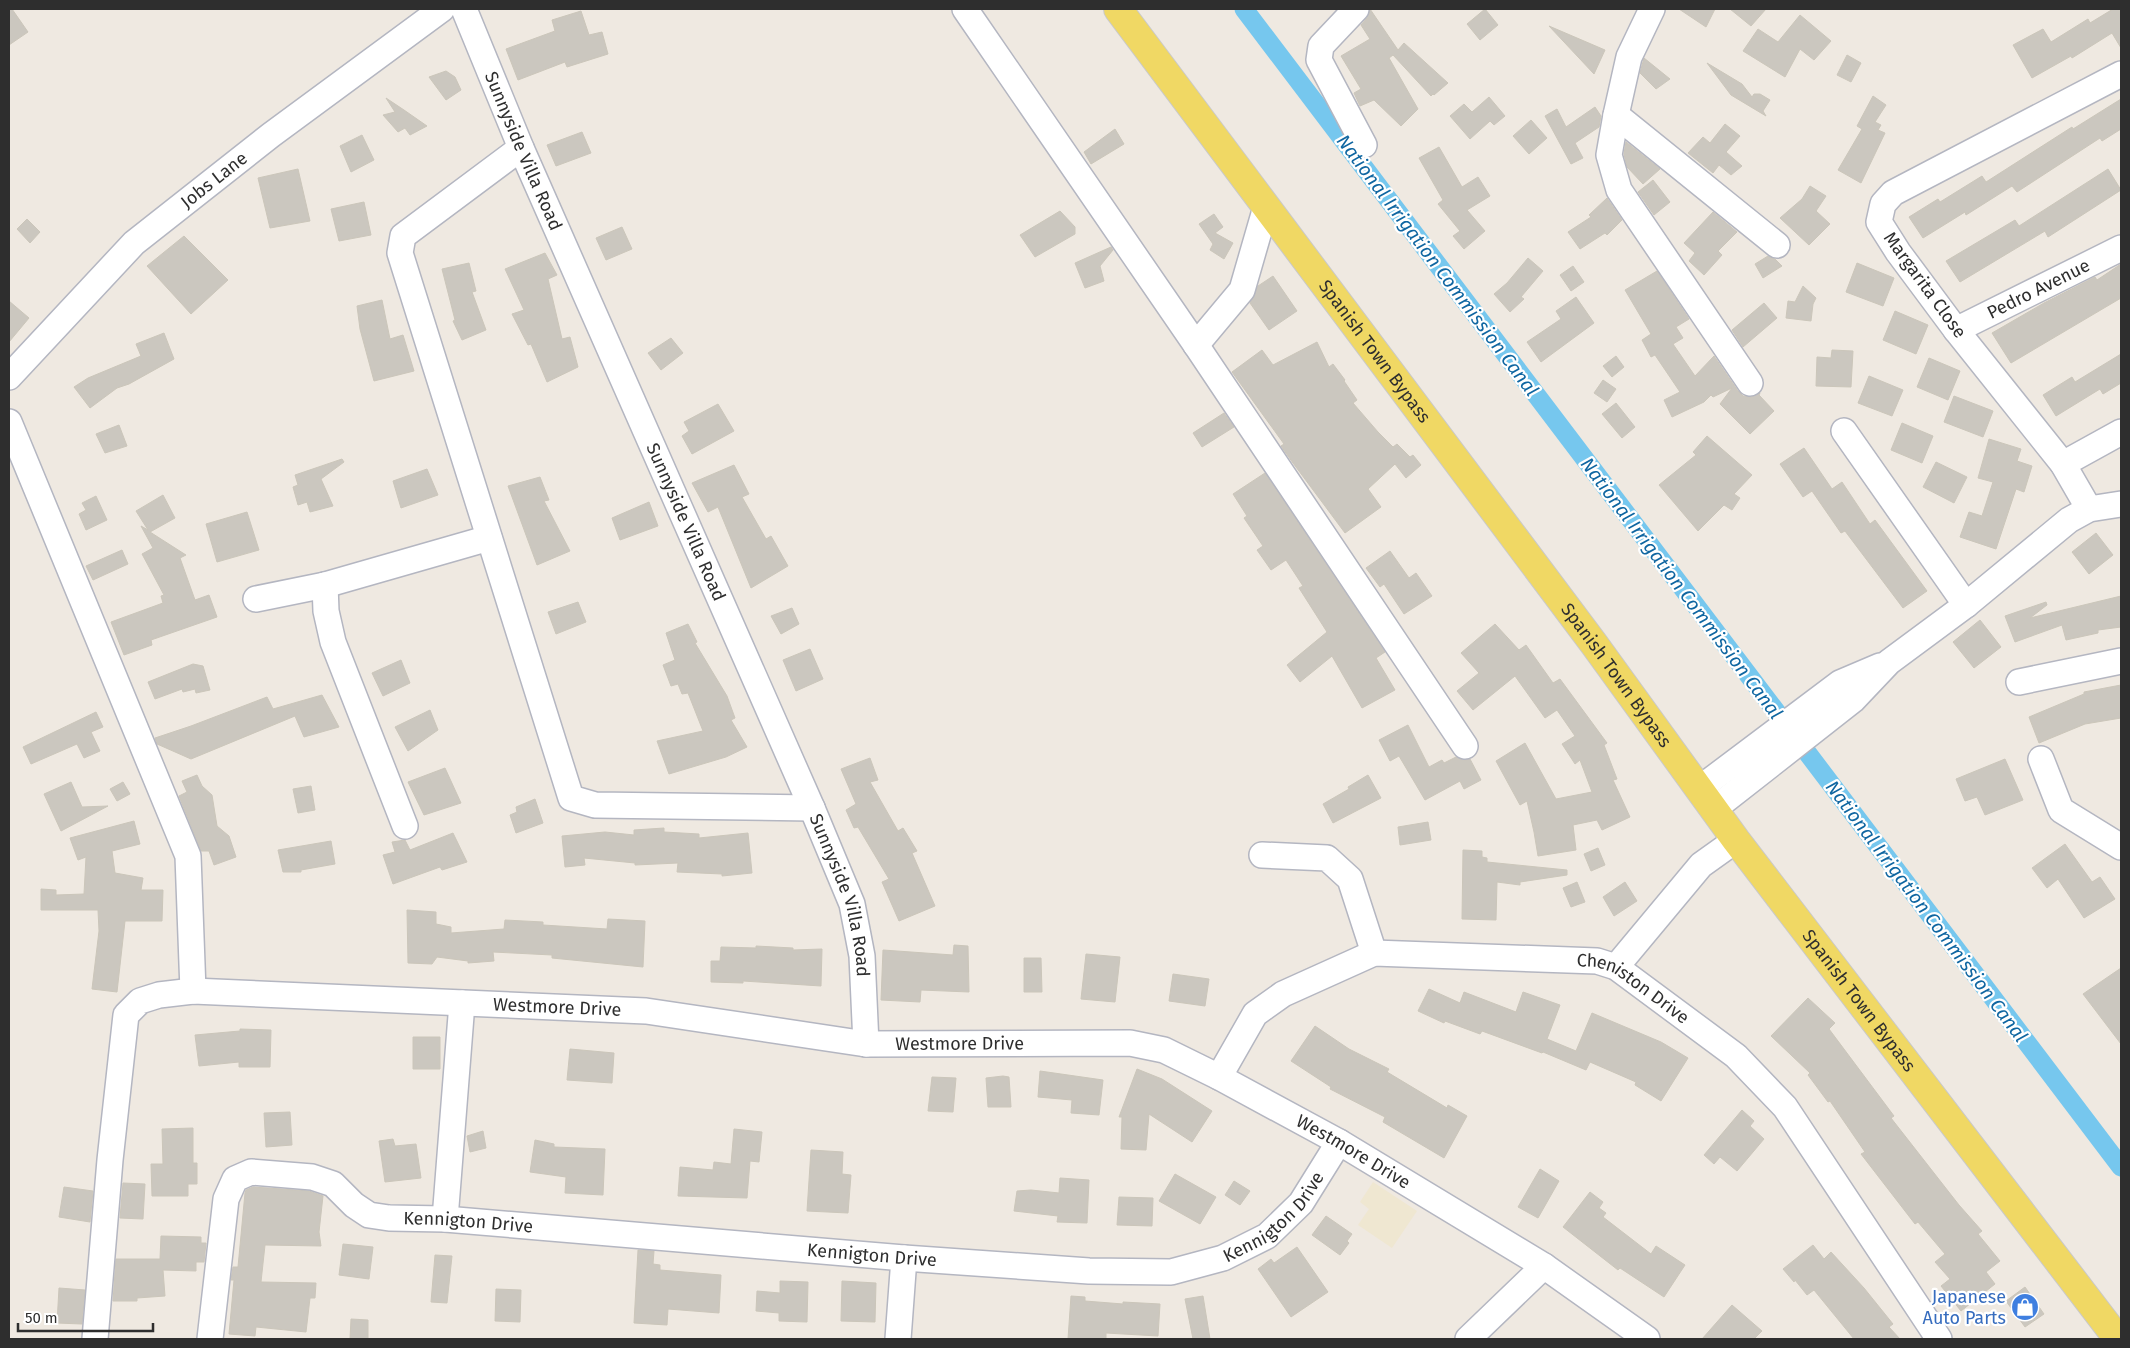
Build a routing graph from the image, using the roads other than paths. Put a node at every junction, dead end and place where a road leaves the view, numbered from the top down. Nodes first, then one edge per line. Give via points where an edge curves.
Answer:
1 (442, 9) edge
2 (464, 9) edge
3 (965, 9) edge
4 (1118, 9) edge
5 (1356, 9) edge
6 (1652, 9) edge
7 (2121, 74) edge
8 (1616, 115) junction
9 (1364, 144) dead end
10 (522, 148) junction
11 (1266, 206) junction
12 (1777, 245) dead end
13 (2121, 248) edge
14 (1956, 330) junction
15 (1196, 345) junction
16 (9, 377) edge
17 (1750, 383) dead end
18 (9, 422) edge
19 (1844, 431) dead end
20 (2121, 432) edge
21 (2062, 464) junction
22 (2121, 504) edge
23 (2089, 509) junction
24 (489, 538) junction
25 (325, 585) junction
26 (256, 599) dead end
27 (1966, 605) junction
28 (2121, 661) edge
29 (1889, 662) junction
30 (2019, 682) dead end
31 (1466, 746) dead end
32 (1771, 749) junction
33 (2041, 759) dead end
34 (1706, 799) junction
35 (812, 808) junction
36 (405, 826) dead end
37 (1736, 840) junction
38 (2121, 847) edge
39 (1262, 855) dead end
40 (1374, 953) junction
41 (1616, 967) junction
42 (193, 991) junction
43 (462, 1004) junction
44 (866, 1044) junction
45 (1219, 1078) junction
46 (1339, 1142) junction
47 (445, 1219) junction
48 (904, 1258) junction
49 (1544, 1266) junction
50 (95, 1339) edge
51 (210, 1339) edge
52 (898, 1339) edge
53 (1468, 1339) edge
54 (1647, 1339) edge
55 (1939, 1339) edge
56 (2118, 1339) edge

1 - 16 street, Jobs Lane via 271,135 134,243
2 - 10 street, Sunnyside Villa Road
3 - 15 street
4 - 11 main road, Spanish Town Bypass
5 - 9 street via 1320,46 1318,60
6 - 8 street via 1629,57
7 - 14 street, Margarita Close via 1892,193 1882,204 1879,222
8 - 12 street
8 - 17 street via 1609,155 1619,190
10 - 24 street via 403,236 400,253
10 - 35 street, Sunnyside Villa Road
11 - 15 street via 1242,290
11 - 34 main road, Spanish Town Bypass
13 - 14 street, Pedro Avenue
14 - 21 street, Margarita Close
15 - 31 street
18 - 42 street via 188,856
19 - 27 street
20 - 21 street
21 - 23 street, Margarita Close
22 - 23 street
23 - 27 street via 2069,520
24 - 25 street
24 - 35 street via 571,798 595,805
25 - 26 street
25 - 36 street via 326,611 333,642
27 - 29 street
28 - 30 street
29 - 32 street via 1853,700 1812,734
29 - 32 street via 1840,683 1794,717
32 - 34 street
33 - 38 street via 2061,810
34 - 37 main road, Spanish Town Bypass
35 - 44 street, Sunnyside Villa Road via 852,904 862,956
37 - 41 street via 1701,865
37 - 56 main road, Spanish Town Bypass
39 - 40 street via 1327,858 1345,873 1350,879
40 - 41 street, Cheniston Drive via 1597,961
40 - 45 street, Cheniston Drive via 1284,994 1255,1014
41 - 55 street, Cheniston Drive via 1736,1056 1785,1107
42 - 43 street, Westmore Drive
42 - 50 street, Westmore Drive via 140,1001 126,1014
43 - 44 street, Westmore Drive via 646,1011
43 - 47 street
44 - 45 street, Westmore Drive via 1130,1044 1164,1050
45 - 46 street, Westmore Drive
46 - 48 street, Kennigton Drive via 1300,1203 1267,1236 1223,1258 1171,1272 1090,1271
46 - 49 street, Westmore Drive
47 - 48 street, Kennigton Drive
47 - 51 street, Kennigton Drive via 369,1215 333,1184 312,1177 251,1172 235,1179 226,1199
48 - 52 street
49 - 53 street
49 - 54 street, Westmore Drive

